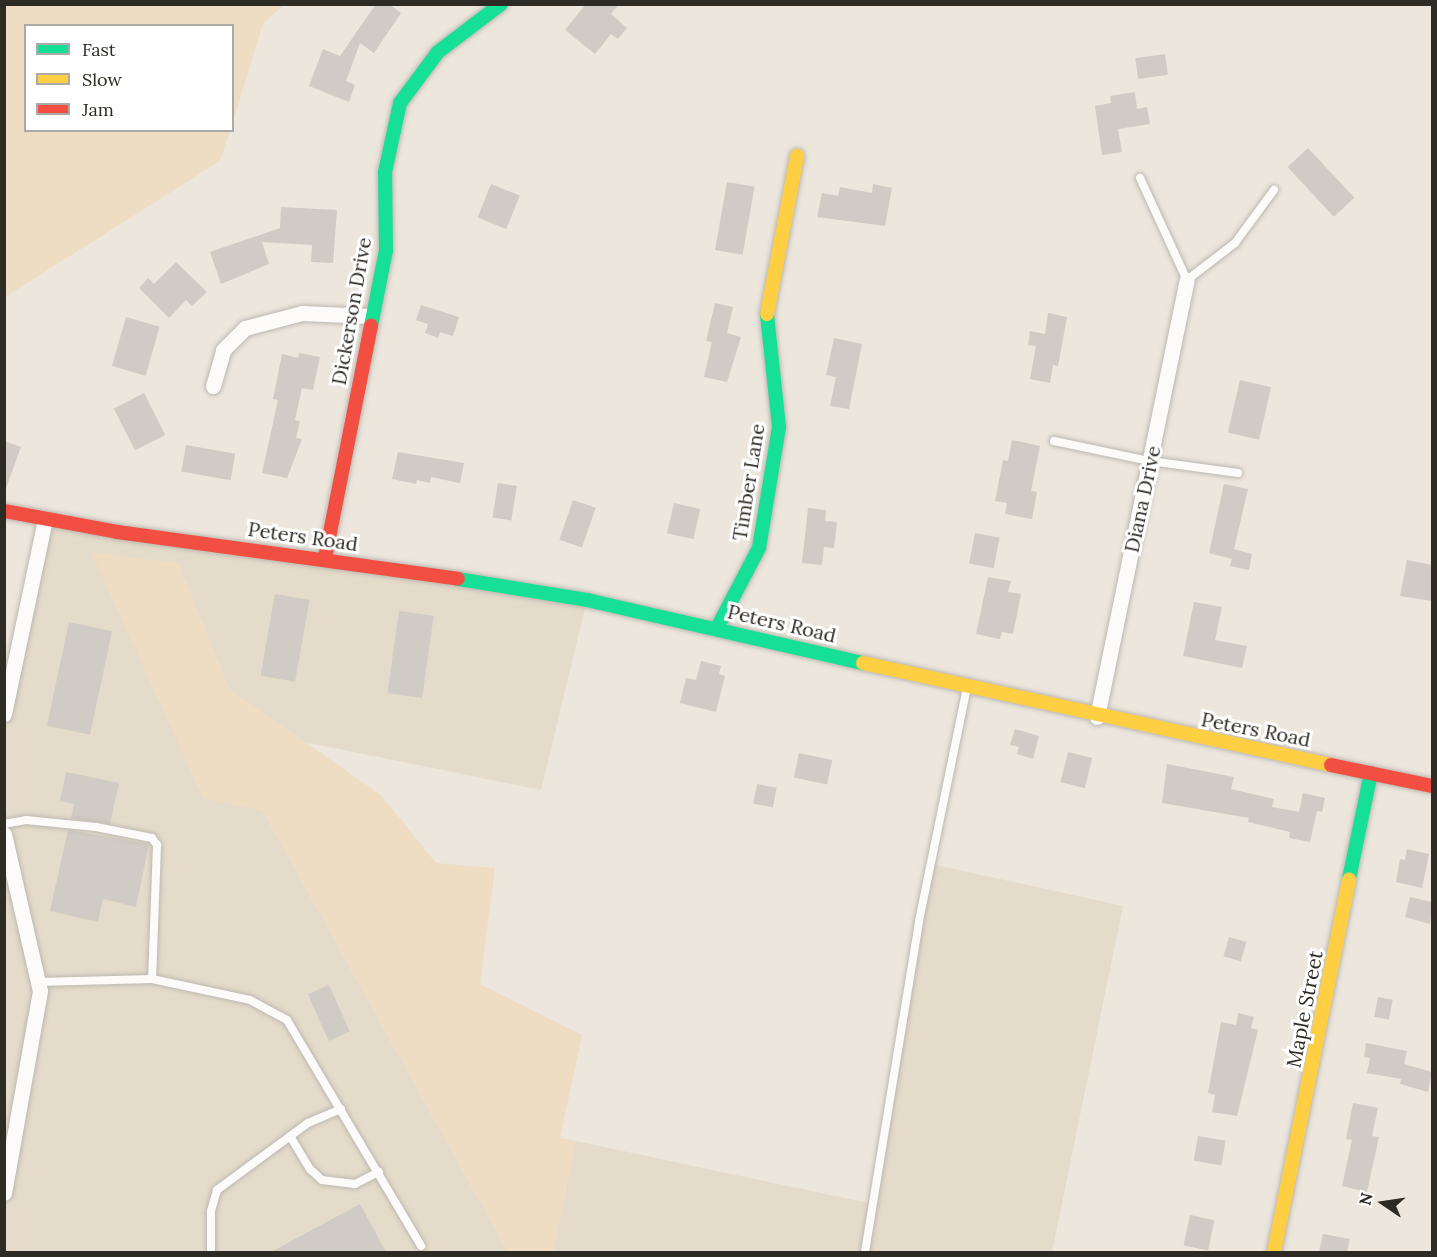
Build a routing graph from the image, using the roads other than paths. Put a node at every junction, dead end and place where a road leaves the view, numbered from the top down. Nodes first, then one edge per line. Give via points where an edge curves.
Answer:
1 (501, 4) edge
2 (797, 156) dead end
3 (1140, 178) dead end
4 (1274, 190) dead end
5 (1187, 280) junction
6 (370, 316) junction
7 (213, 386) dead end
8 (1054, 441) dead end
9 (1150, 461) junction
10 (1238, 473) dead end
11 (4, 511) edge
12 (45, 519) junction
13 (325, 558) junction
14 (717, 628) junction
15 (967, 686) junction
16 (4, 714) edge
17 (1097, 717) junction
18 (1371, 772) junction
19 (1432, 786) edge
20 (4, 824) edge
21 (4, 834) edge
22 (152, 979) junction
23 (38, 982) junction
24 (341, 1109) junction
25 (290, 1136) junction
26 (379, 1172) junction
27 (4, 1193) edge
28 (421, 1246) dead end
29 (211, 1252) edge
30 (865, 1252) edge
31 (1274, 1252) edge

1 - 6 street, Dickerson Drive via 438,52 400,103 385,172 386,250
2 - 14 street, Timber Lane via 766,309 778,427 759,548
3 - 5 lane
4 - 5 lane via 1235,243
5 - 9 street, Diana Drive
6 - 7 street via 302,313 245,328 223,350
6 - 13 street, Dickerson Drive
8 - 9 lane
9 - 10 lane
9 - 17 street, Diana Drive
11 - 12 street, Peters Road
12 - 13 street, Peters Road
12 - 16 street
13 - 14 street, Peters Road via 577,598
14 - 15 street, Peters Road
15 - 17 street, Peters Road
15 - 30 lane via 919,921
17 - 18 street, Peters Road
18 - 19 street, Peters Road
18 - 31 street, Maple Street
20 - 22 lane via 26,820 152,838 158,852
21 - 23 street
22 - 23 lane
22 - 24 lane via 223,992 270,1008 287,1020
23 - 27 street via 40,991
24 - 25 lane via 308,1123
24 - 26 lane
25 - 26 lane via 310,1169 322,1180 355,1184
25 - 29 lane via 217,1190 211,1211
26 - 28 lane

